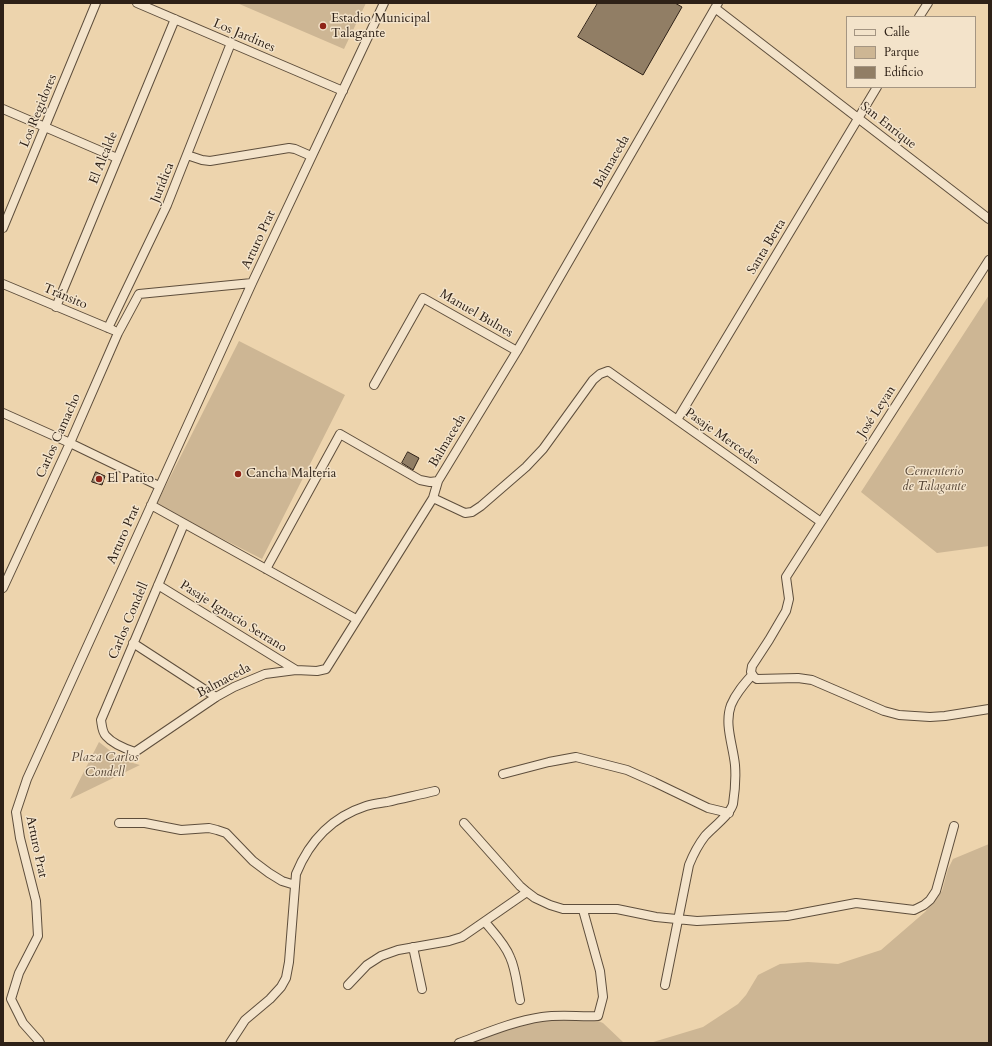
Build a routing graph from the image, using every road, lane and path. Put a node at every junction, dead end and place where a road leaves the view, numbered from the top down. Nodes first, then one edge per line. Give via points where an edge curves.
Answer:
1 (96, 3) edge
2 (137, 3) edge
3 (384, 3) edge
4 (928, 3) edge
5 (716, 5) edge
6 (921, 16) edge
7 (175, 19) junction
8 (230, 43) junction
9 (876, 88) edge
10 (342, 91) junction
11 (3, 109) edge
12 (858, 118) junction
13 (46, 127) junction
14 (187, 154) junction
15 (311, 156) junction
16 (117, 158) junction
17 (989, 219) edge
18 (3, 228) edge
19 (989, 260) edge
20 (252, 283) junction
21 (3, 284) edge
22 (56, 307) junction
23 (108, 328) junction
24 (118, 333) junction
25 (517, 351) junction
26 (374, 385) dead end
27 (3, 413) edge
28 (677, 420) junction
29 (70, 443) junction
30 (438, 481) junction
31 (159, 486) junction
32 (433, 498) junction
33 (151, 505) junction
34 (821, 522) junction
35 (184, 524) junction
36 (266, 569) junction
37 (158, 584) junction
38 (3, 588) edge
39 (356, 619) junction
40 (133, 643) junction
41 (296, 670) junction
42 (752, 675) junction
43 (216, 697) junction
44 (989, 709) edge
45 (102, 728) joint
46 (503, 774) dead end
47 (434, 791) dead end
48 (729, 812) junction
49 (119, 823) dead end
50 (464, 823) dead end
51 (954, 826) dead end
52 (295, 885) junction
53 (527, 892) junction
54 (583, 910) junction
55 (679, 920) junction
56 (485, 922) junction
57 (413, 947) junction
58 (348, 985) dead end
59 (665, 985) dead end
60 (422, 989) dead end
61 (520, 1000) dead end
62 (40, 1042) edge
63 (230, 1043) edge
64 (459, 1043) edge

1 - 13 street, Los Regidores
2 - 7 street, Los Jardines
3 - 10 street, Arturo Prat
4 - 6 street
5 - 12 street, San Enrique
5 - 25 street, Balmaceda
7 - 8 street, Los Jardines
7 - 16 street, El Alcalde
8 - 10 street, Los Jardines
8 - 14 street, Jurídica
9 - 12 street, Santa Berta
10 - 15 street, Arturo Prat
11 - 13 street
12 - 17 street, San Enrique
12 - 28 street, Santa Berta
13 - 16 street
13 - 18 street, Los Regidores
14 - 15 street via 202,160 210,160 288,148
14 - 23 street, Jurídica via 165,210
15 - 20 street, Arturo Prat
16 - 22 street, El Alcalde
19 - 34 street, José Leyan
20 - 24 street, Carlos Camacho via 139,294
20 - 31 street, Arturo Prat
21 - 22 street, Tránsito
22 - 23 street, Tránsito
23 - 24 street, Tránsito
24 - 29 street, Carlos Camacho
25 - 26 street, Manuel Bulnes via 423,298
25 - 30 street, Balmaceda
27 - 29 street
28 - 32 street, Pasaje Mercedes via 608,371 593,380 544,449 481,506 465,513
28 - 34 street, Pasaje Mercedes
29 - 31 street
29 - 38 street, Carlos Camacho
30 - 32 street, Balmaceda
30 - 36 street via 420,480 340,434
31 - 33 street, Arturo Prat
32 - 39 street, Balmaceda
33 - 35 street
33 - 62 street, Arturo Prat via 27,780 16,812 36,902 38,936 19,973 12,999 23,1023
34 - 42 street, José Leyan via 786,577 789,599 786,611 752,666
35 - 36 street
35 - 37 street, Carlos Condell
36 - 39 street
37 - 40 street, Carlos Condell
37 - 41 street, Pasaje Ignacio Serrano
39 - 41 street, Balmaceda via 326,669
40 - 43 street
40 - 45 street, Carlos Condell via 101,720
41 - 43 street, Balmaceda via 265,674
42 - 44 street via 757,679 812,680 899,715 937,717
42 - 48 street via 739,691 729,712 736,777
43 - 45 street, Balmaceda via 135,752 106,736
46 - 48 street via 576,757 627,770 708,808
47 - 52 street via 366,806 337,820 308,850 296,874
48 - 55 street via 704,838 693,855
49 - 52 street via 145,823 181,830 209,828 226,833 253,861 282,881
50 - 53 street
51 - 55 street via 936,891 930,900 914,910 856,903 787,916
52 - 63 street via 286,978 270,999 246,1020
53 - 54 street via 550,905 563,909
53 - 56 street
54 - 55 street via 617,909
54 - 64 street via 600,971 603,997 598,1016 542,1017 519,1022
55 - 59 street
56 - 57 street via 455,939
56 - 61 street via 510,957
57 - 58 street via 389,952 373,960
57 - 60 street

